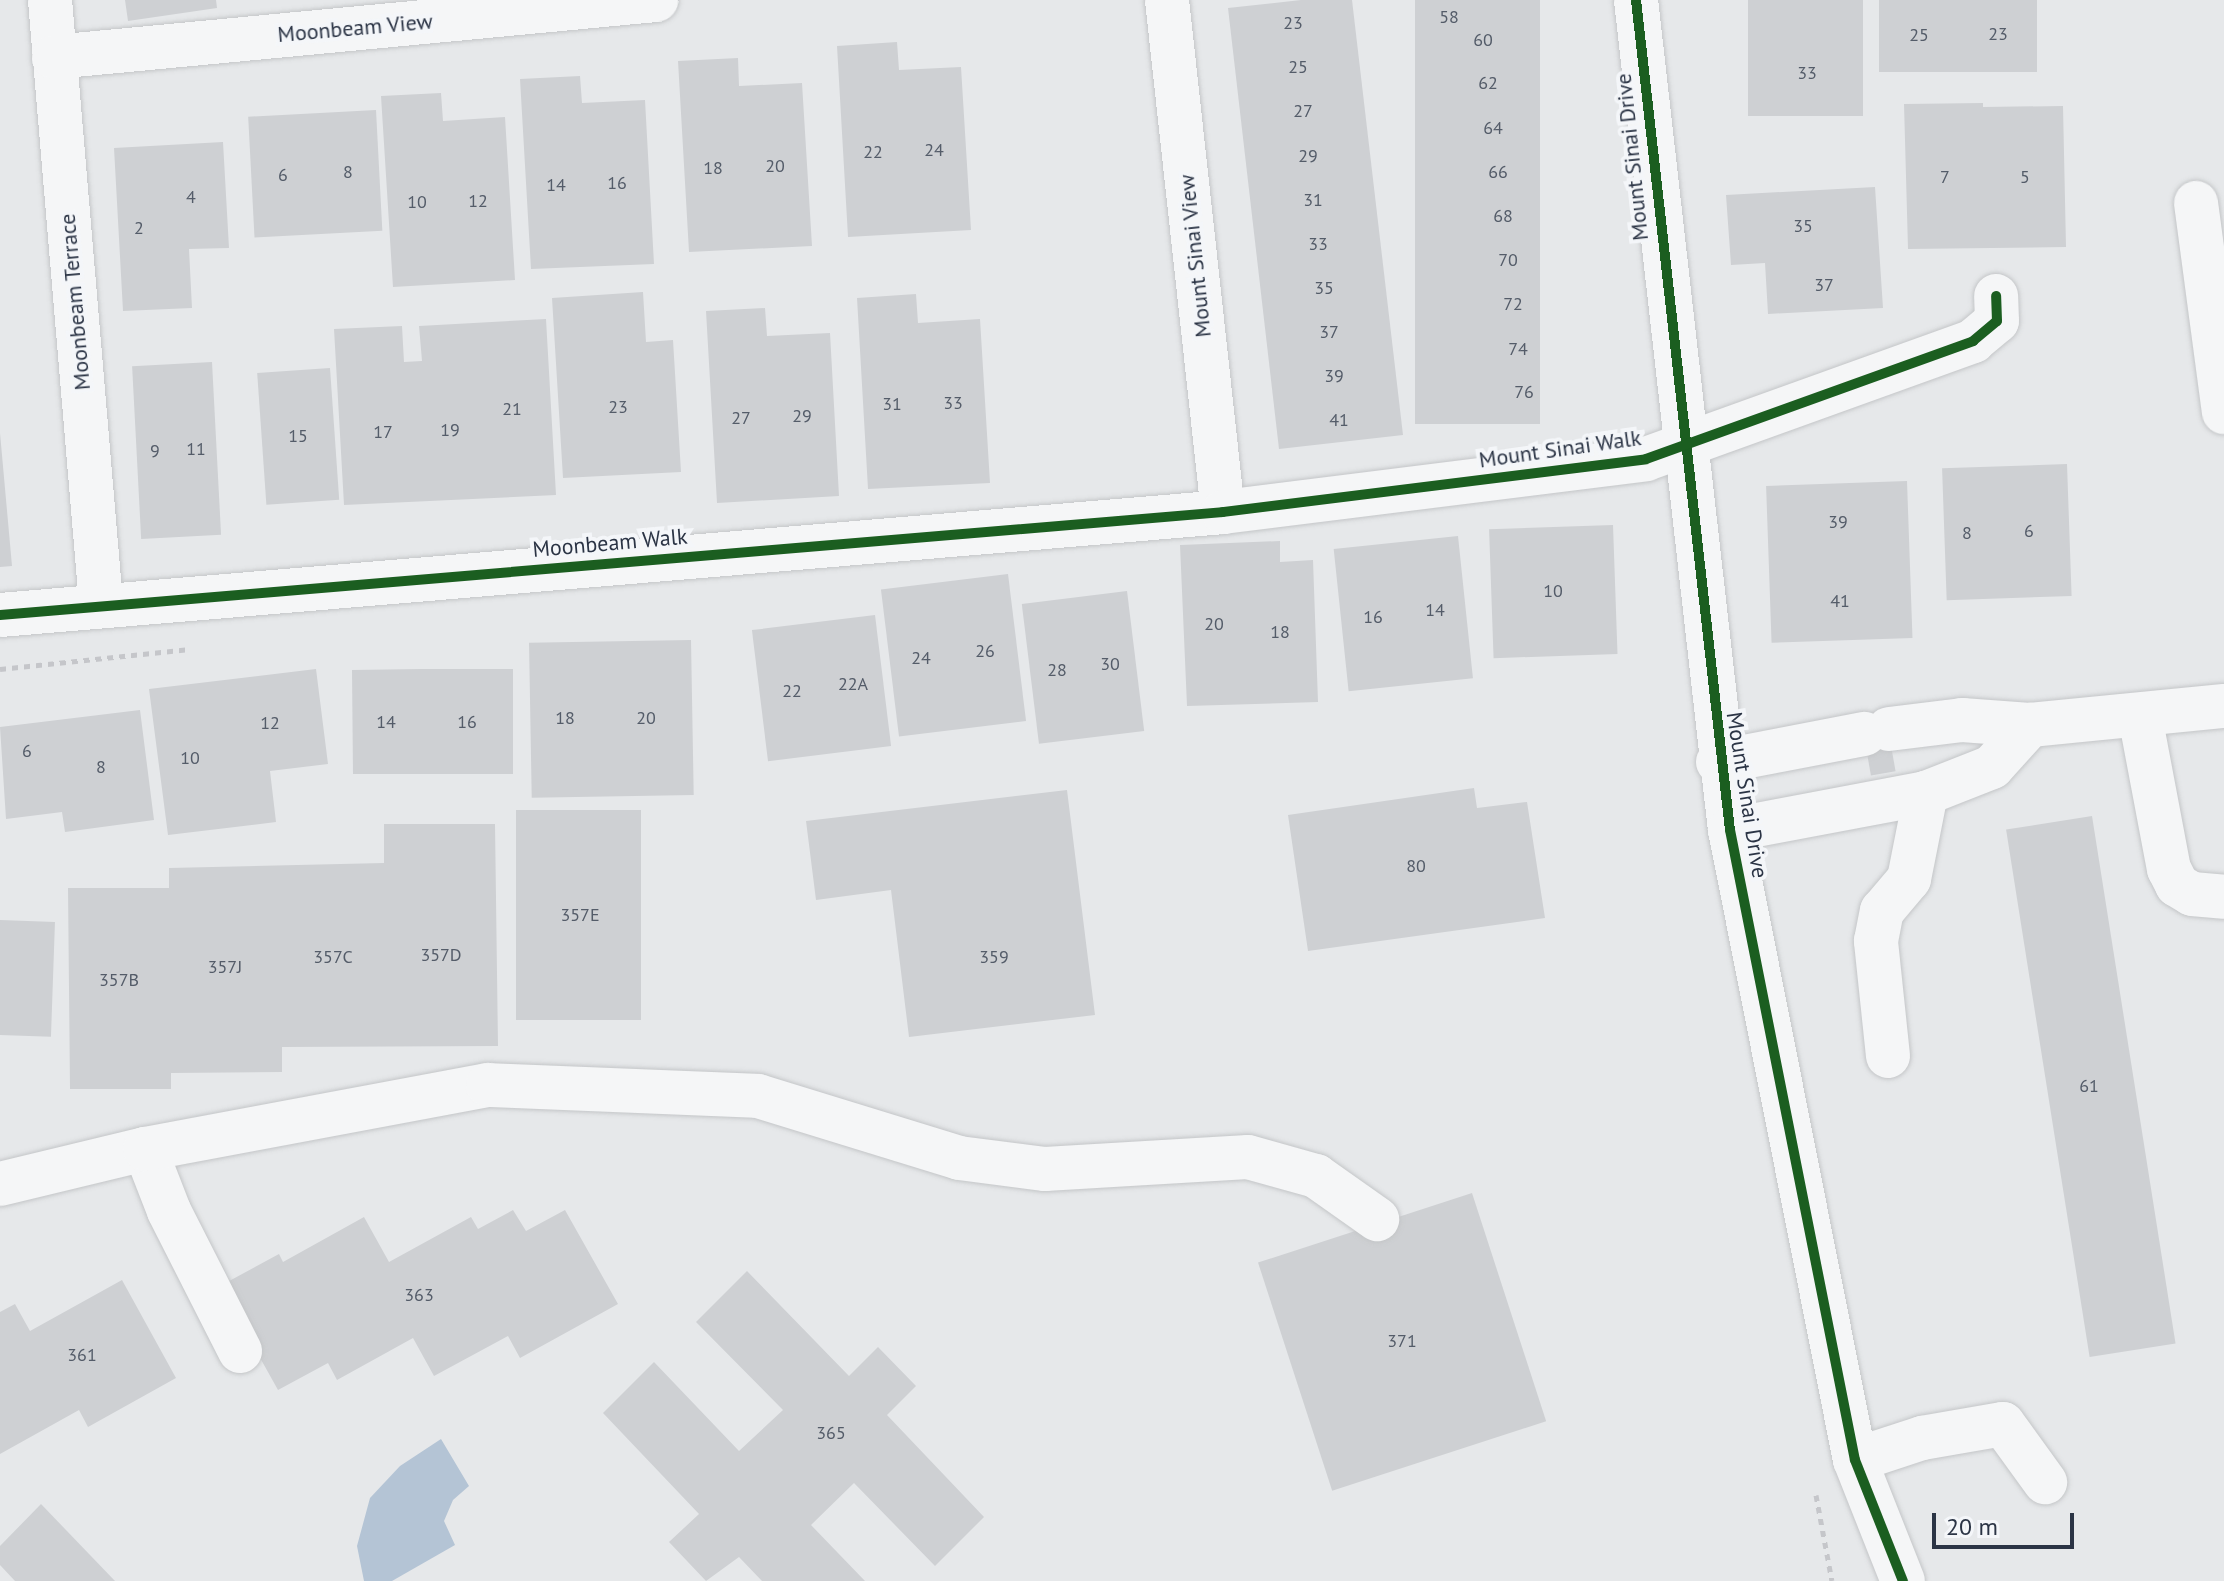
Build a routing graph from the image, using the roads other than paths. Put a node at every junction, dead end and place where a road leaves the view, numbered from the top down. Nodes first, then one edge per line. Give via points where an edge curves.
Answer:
1 (50, 0) edge
2 (656, 0) edge
3 (1167, 0) edge
4 (1636, 0) edge
5 (54, 57) junction
6 (2196, 203) dead end
7 (1996, 296) dead end
8 (2224, 412) edge
9 (1682, 443) junction
10 (1223, 512) junction
11 (101, 604) junction
12 (0, 615) edge
13 (2224, 706) edge
14 (2140, 716) junction
15 (2030, 725) junction
16 (1718, 762) junction
17 (1926, 793) junction
18 (1730, 830) junction
19 (2224, 897) edge
20 (1888, 1056) dead end
21 (145, 1149) junction
22 (0, 1184) edge
23 (1377, 1219) dead end
24 (240, 1351) dead end
25 (1855, 1460) junction
26 (2045, 1482) dead end
27 (1903, 1581) edge

1 - 5 street, Moonbeam Terrace
2 - 5 street, Moonbeam View
3 - 10 street, Mount Sinai View
4 - 9 street, Mount Sinai Drive
5 - 11 street, Moonbeam Terrace
6 - 8 street
7 - 9 street, Mount Sinai Walk via 1997,321 1973,341
9 - 10 street, Mount Sinai Walk via 1646,459
9 - 16 street, Mount Sinai Drive
10 - 11 street, Moonbeam Walk
11 - 12 street, Moonbeam Walk
13 - 14 street
14 - 15 street
14 - 19 street via 2169,869 2177,885 2192,894
15 - 16 street via 1962,720
15 - 17 street via 1992,767
16 - 18 street, Mount Sinai Drive
17 - 18 street
17 - 20 street via 1909,879 1882,911 1876,941
18 - 25 street, Mount Sinai Drive
21 - 22 street
21 - 23 street via 488,1085 758,1096 959,1158 1045,1169 1248,1157 1316,1176
21 - 24 street via 169,1211
25 - 26 street via 1922,1438 2003,1424
25 - 27 street, Mount Sinai Drive

